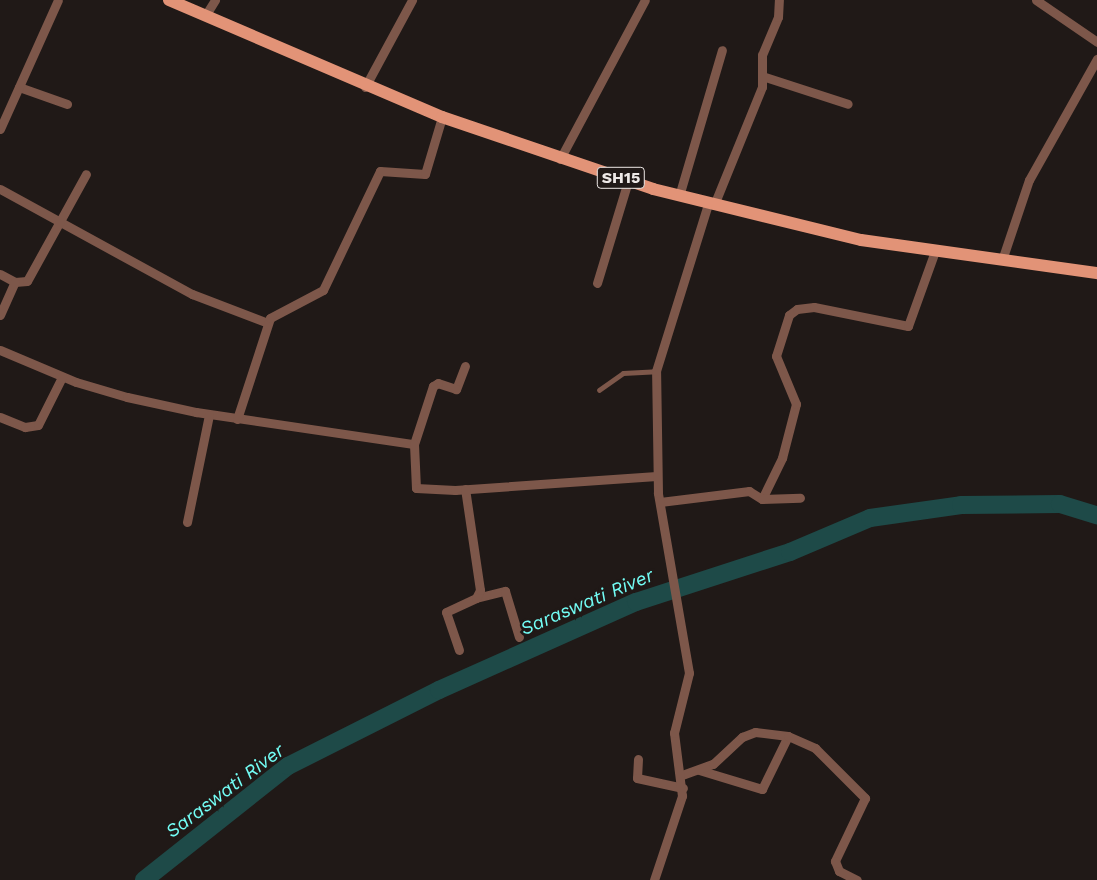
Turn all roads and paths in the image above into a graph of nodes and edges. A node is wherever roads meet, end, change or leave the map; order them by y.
1 (58, 0) edge
2 (170, 0) edge
3 (215, 0) edge
4 (412, 0) edge
5 (645, 0) edge
6 (778, 0) edge
7 (1036, 0) edge
8 (205, 16) junction
9 (1097, 42) edge
10 (722, 50) dead end
11 (1097, 59) edge
12 (762, 76) junction
13 (19, 87) junction
14 (365, 87) junction
15 (67, 104) dead end
16 (848, 104) dead end
17 (442, 117) junction
18 (0, 129) edge
19 (560, 159) junction
20 (86, 174) dead end
21 (628, 181) junction
22 (0, 189) edge
23 (679, 196) junction
24 (711, 204) junction
25 (62, 224) junction
26 (935, 251) junction
27 (1002, 260) junction
28 (1097, 273) edge
29 (0, 274) edge
30 (15, 282) junction
31 (597, 283) dead end
32 (0, 315) edge
33 (268, 323) junction
34 (0, 350) edge
35 (465, 366) dead end
36 (656, 372) junction
37 (62, 377) junction
38 (599, 390) dead end
39 (209, 414) junction
40 (0, 417) edge
41 (237, 419) junction
42 (414, 444) junction
43 (657, 476) junction
44 (465, 489) junction
45 (800, 498) dead end
46 (762, 499) junction
47 (660, 502) junction
48 (187, 522) dead end
49 (476, 598) junction
50 (519, 637) dead end
51 (459, 650) dead end
52 (788, 736) junction
53 (638, 759) dead end
54 (699, 770) junction
55 (682, 775) junction
56 (683, 788) junction
57 (654, 880) edge
58 (857, 880) edge

1 - 13 street
2 - 8 main road, SH15
3 - 8 street
4 - 14 street
5 - 19 street
6 - 12 street
7 - 9 street
8 - 14 main road, SH15
10 - 23 street
11 - 27 street
12 - 16 street
12 - 24 street
13 - 15 street
13 - 18 street
14 - 17 main road, SH15
17 - 19 main road, SH15
17 - 33 street
19 - 21 main road, SH15
20 - 25 street
21 - 23 main road, SH15
21 - 31 street
22 - 25 street
23 - 24 main road, SH15
24 - 26 main road, SH15
24 - 36 street
25 - 30 street
25 - 33 street
26 - 27 main road, SH15
26 - 46 street
27 - 28 main road, SH15
29 - 30 street
30 - 32 street
33 - 41 street
34 - 37 street
35 - 42 street
36 - 38 lane
36 - 43 street
37 - 39 street
37 - 40 street
39 - 41 street
39 - 48 street
41 - 42 street
42 - 44 street
43 - 44 street
43 - 47 street
44 - 49 street
45 - 46 street
46 - 47 street
47 - 55 street
49 - 50 street
49 - 51 street
52 - 54 street
52 - 54 street
52 - 58 street
53 - 56 street
54 - 55 street
55 - 56 street
56 - 57 street

